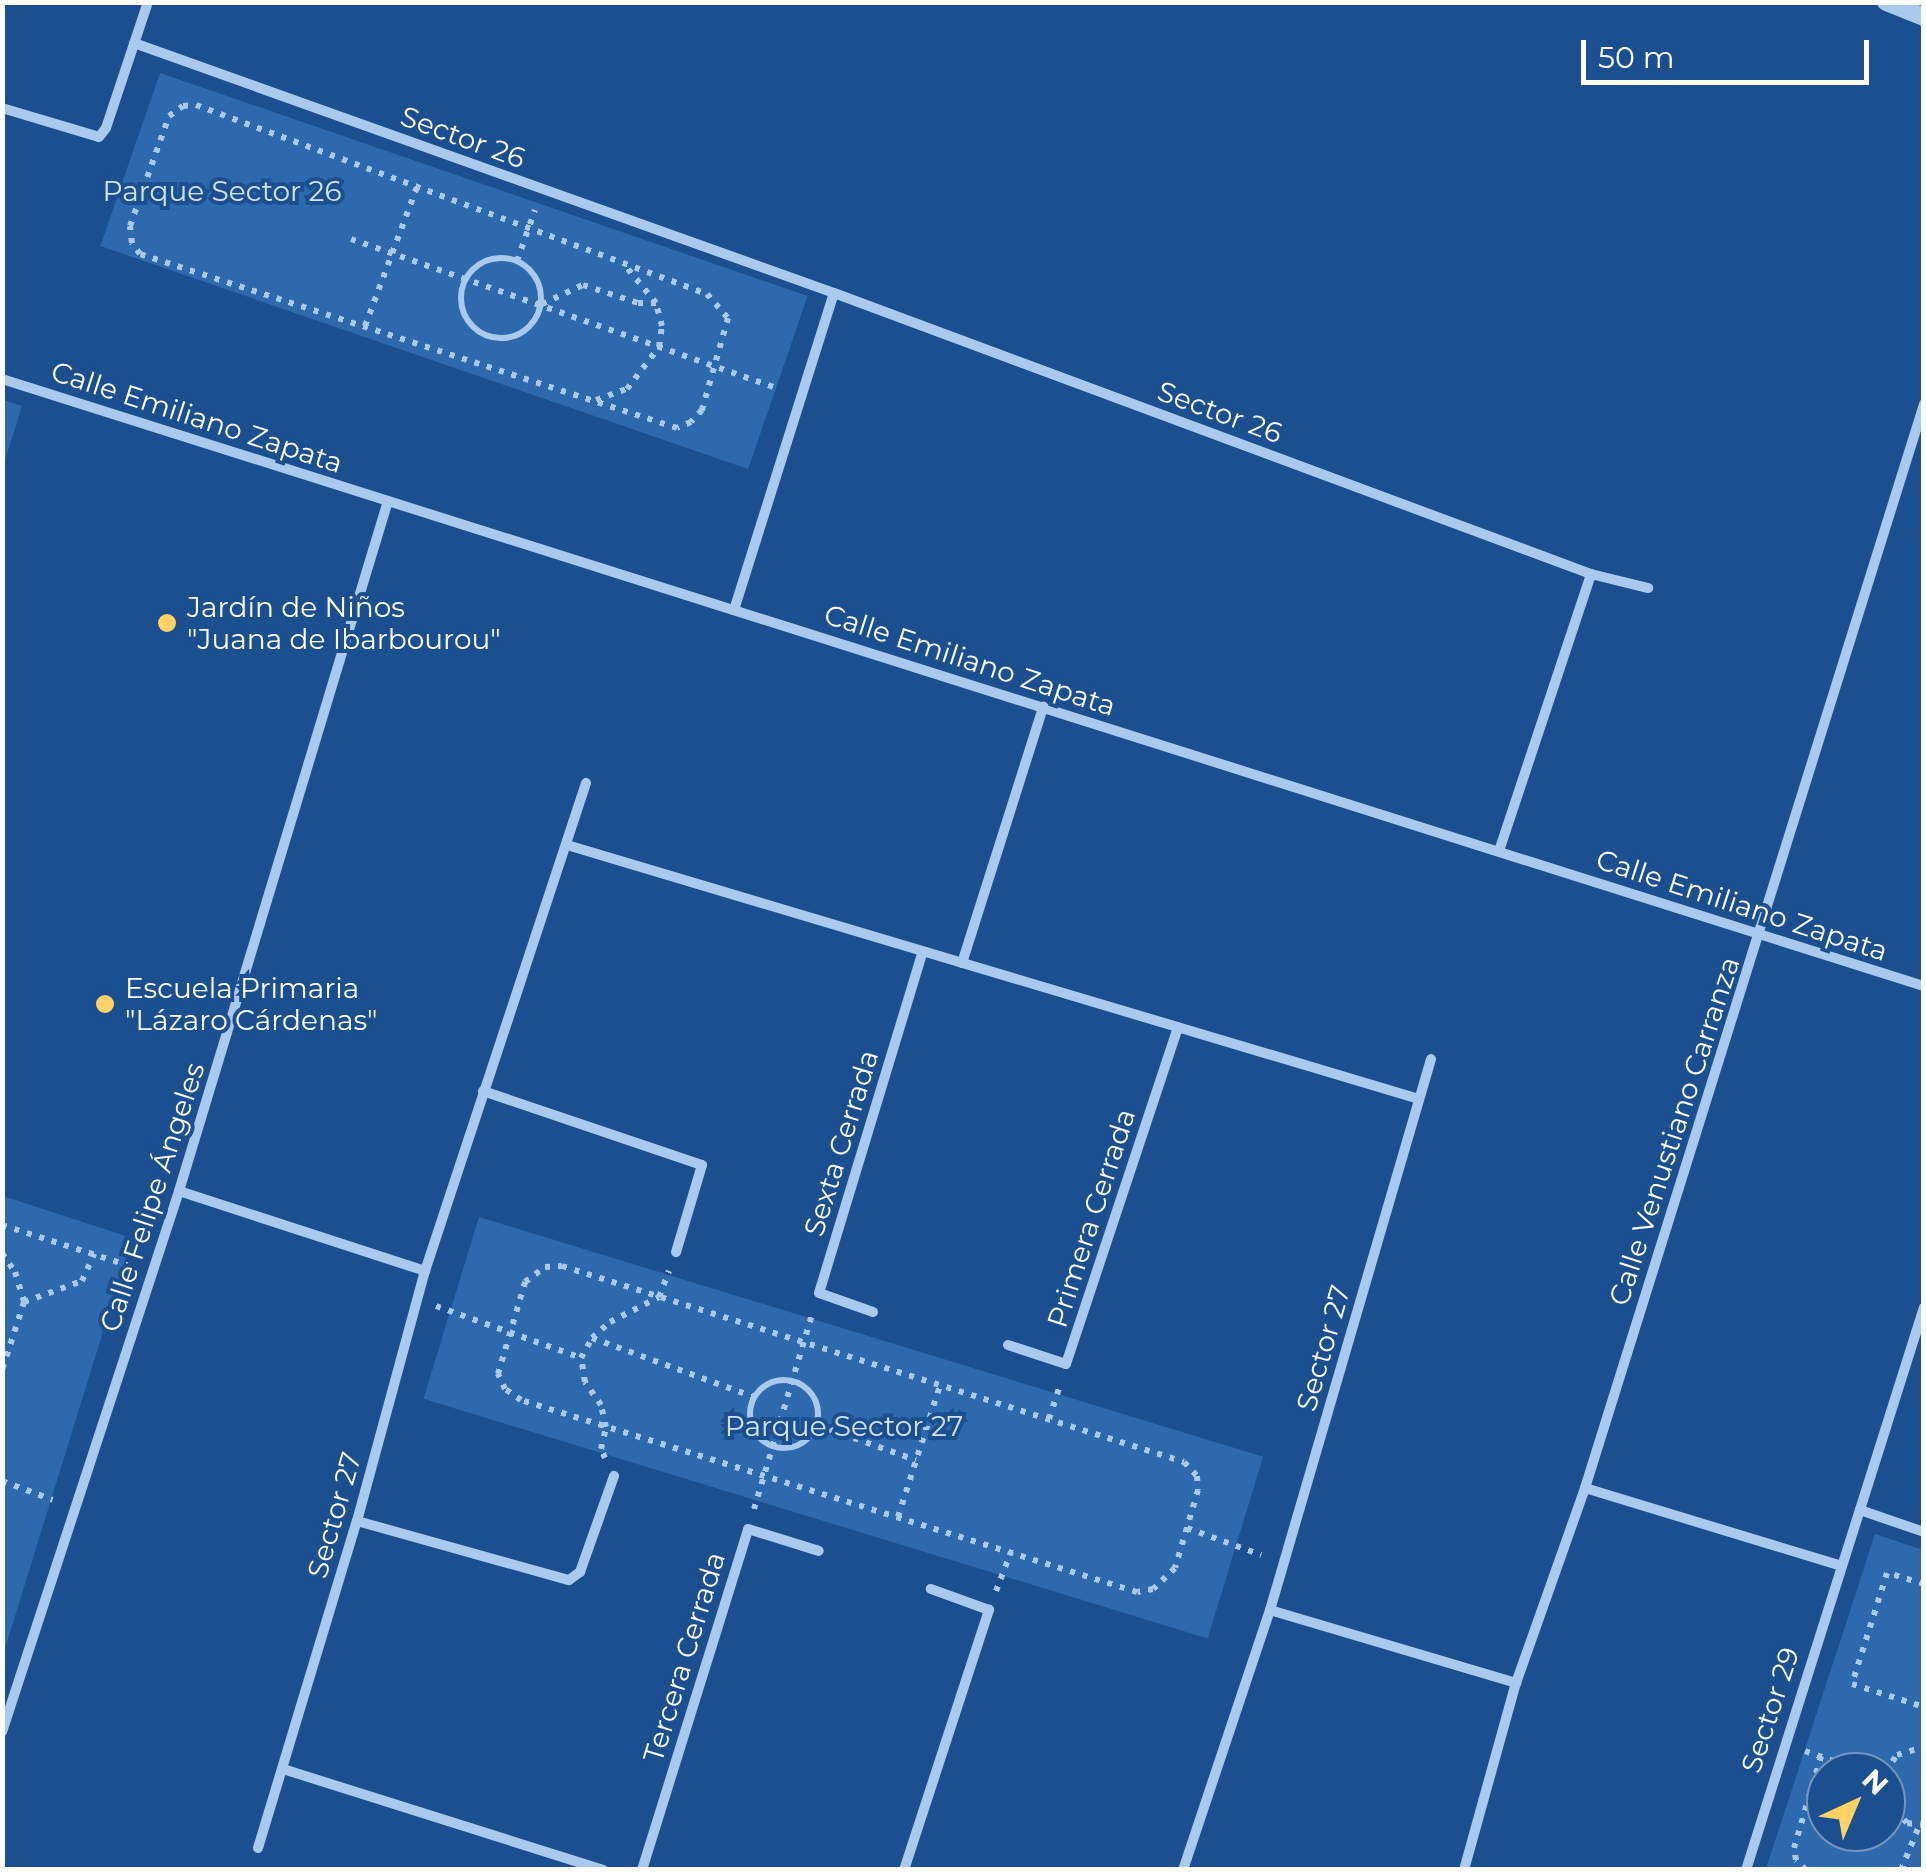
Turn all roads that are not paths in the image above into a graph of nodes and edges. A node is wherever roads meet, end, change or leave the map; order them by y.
1 (148, 2) edge
2 (1886, 2) edge
3 (1924, 18) edge
4 (134, 43) junction
5 (2, 108) edge
6 (834, 293) junction
7 (2, 379) edge
8 (1924, 404) edge
9 (1918, 448) edge
10 (388, 501) junction
11 (1591, 574) junction
12 (1648, 588) dead end
13 (734, 610) junction
14 (1043, 707) junction
15 (586, 784) dead end
16 (568, 845) junction
17 (1499, 851) junction
18 (1760, 934) junction
19 (923, 951) junction
20 (962, 962) junction
21 (1924, 986) edge
22 (1178, 1028) junction
23 (1431, 1059) dead end
24 (483, 1091) junction
25 (1419, 1100) junction
26 (179, 1191) junction
27 (676, 1252) road end
28 (425, 1272) junction
29 (1924, 1307) edge
30 (873, 1312) dead end
31 (1008, 1344) dead end
32 (614, 1476) road end
33 (1585, 1488) junction
34 (1860, 1510) junction
35 (357, 1521) junction
36 (1924, 1532) edge
37 (819, 1551) dead end
38 (1841, 1566) junction
39 (931, 1589) dead end
40 (1270, 1610) junction
41 (1516, 1683) junction
42 (2, 1732) edge
43 (283, 1769) junction
44 (258, 1848) dead end
45 (603, 1870) edge
46 (642, 1870) edge
47 (904, 1870) edge
48 (1182, 1870) edge
49 (1464, 1870) edge
50 (1746, 1870) edge

1 - 4 street
2 - 3 street
4 - 5 street
4 - 6 street, Sector 26
6 - 11 street, Sector 26
6 - 13 street
7 - 10 street, Calle Emiliano Zapata
8 - 9 street, Calle Venustiano Carranza
9 - 18 street, Calle Venustiano Carranza
10 - 13 street, Calle Emiliano Zapata
10 - 26 street, Calle Felipe Ángeles
11 - 12 street, Sector 26
11 - 17 street
13 - 14 street, Calle Emiliano Zapata
14 - 17 street, Calle Emiliano Zapata
14 - 20 street
15 - 16 street, Sector 27
16 - 19 street
16 - 24 street, Sector 27
17 - 18 street, Calle Emiliano Zapata
18 - 21 street, Calle Emiliano Zapata
18 - 33 street, Calle Venustiano Carranza
19 - 20 street
19 - 30 street, Sexta Cerrada
20 - 22 street
22 - 25 street
22 - 31 street, Primera Cerrada
23 - 25 street, Sector 27
24 - 27 street
24 - 28 street, Sector 27
25 - 40 street, Sector 27
26 - 28 street
26 - 42 street, Calle Felipe Ángeles
28 - 35 street, Sector 27
29 - 34 street, Sector 29
32 - 35 street
33 - 38 street
33 - 41 street, Calle Venustiano Carranza
34 - 36 street
34 - 38 street, Sector 29
35 - 43 street, Sector 27
37 - 46 street, Tercera Cerrada
38 - 50 street, Sector 29
39 - 47 street
40 - 41 street
40 - 48 street, Sector 27
41 - 49 street, Calle Venustiano Carranza
43 - 44 street, Sector 27
43 - 45 street

